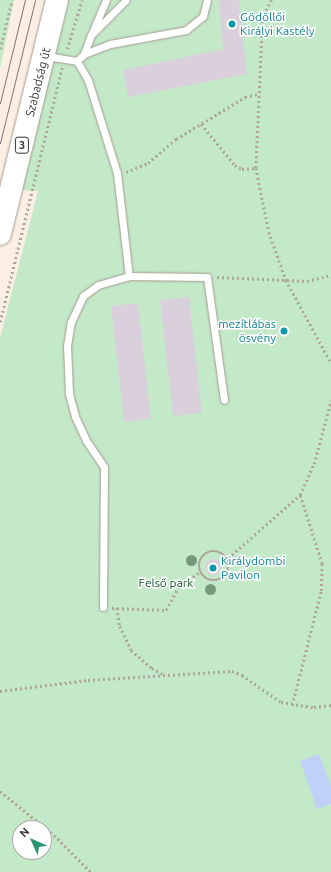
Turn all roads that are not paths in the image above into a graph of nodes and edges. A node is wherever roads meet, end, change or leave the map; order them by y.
1 (57, 0) edge
2 (106, 0) edge
3 (126, 0) edge
4 (207, 0) edge
5 (91, 35) junction
6 (84, 54) junction
7 (54, 58) junction
8 (76, 62) junction
9 (0, 234) edge
10 (129, 276) junction
11 (224, 400) dead end
12 (103, 607) road end

1 - 7 main road, Szabadság út / 3
2 - 5 lane
3 - 5 lane
4 - 6 lane
5 - 6 lane
6 - 8 lane
7 - 8 lane
7 - 9 main road, Szabadság út / 3
8 - 10 lane
10 - 11 lane
10 - 12 lane

